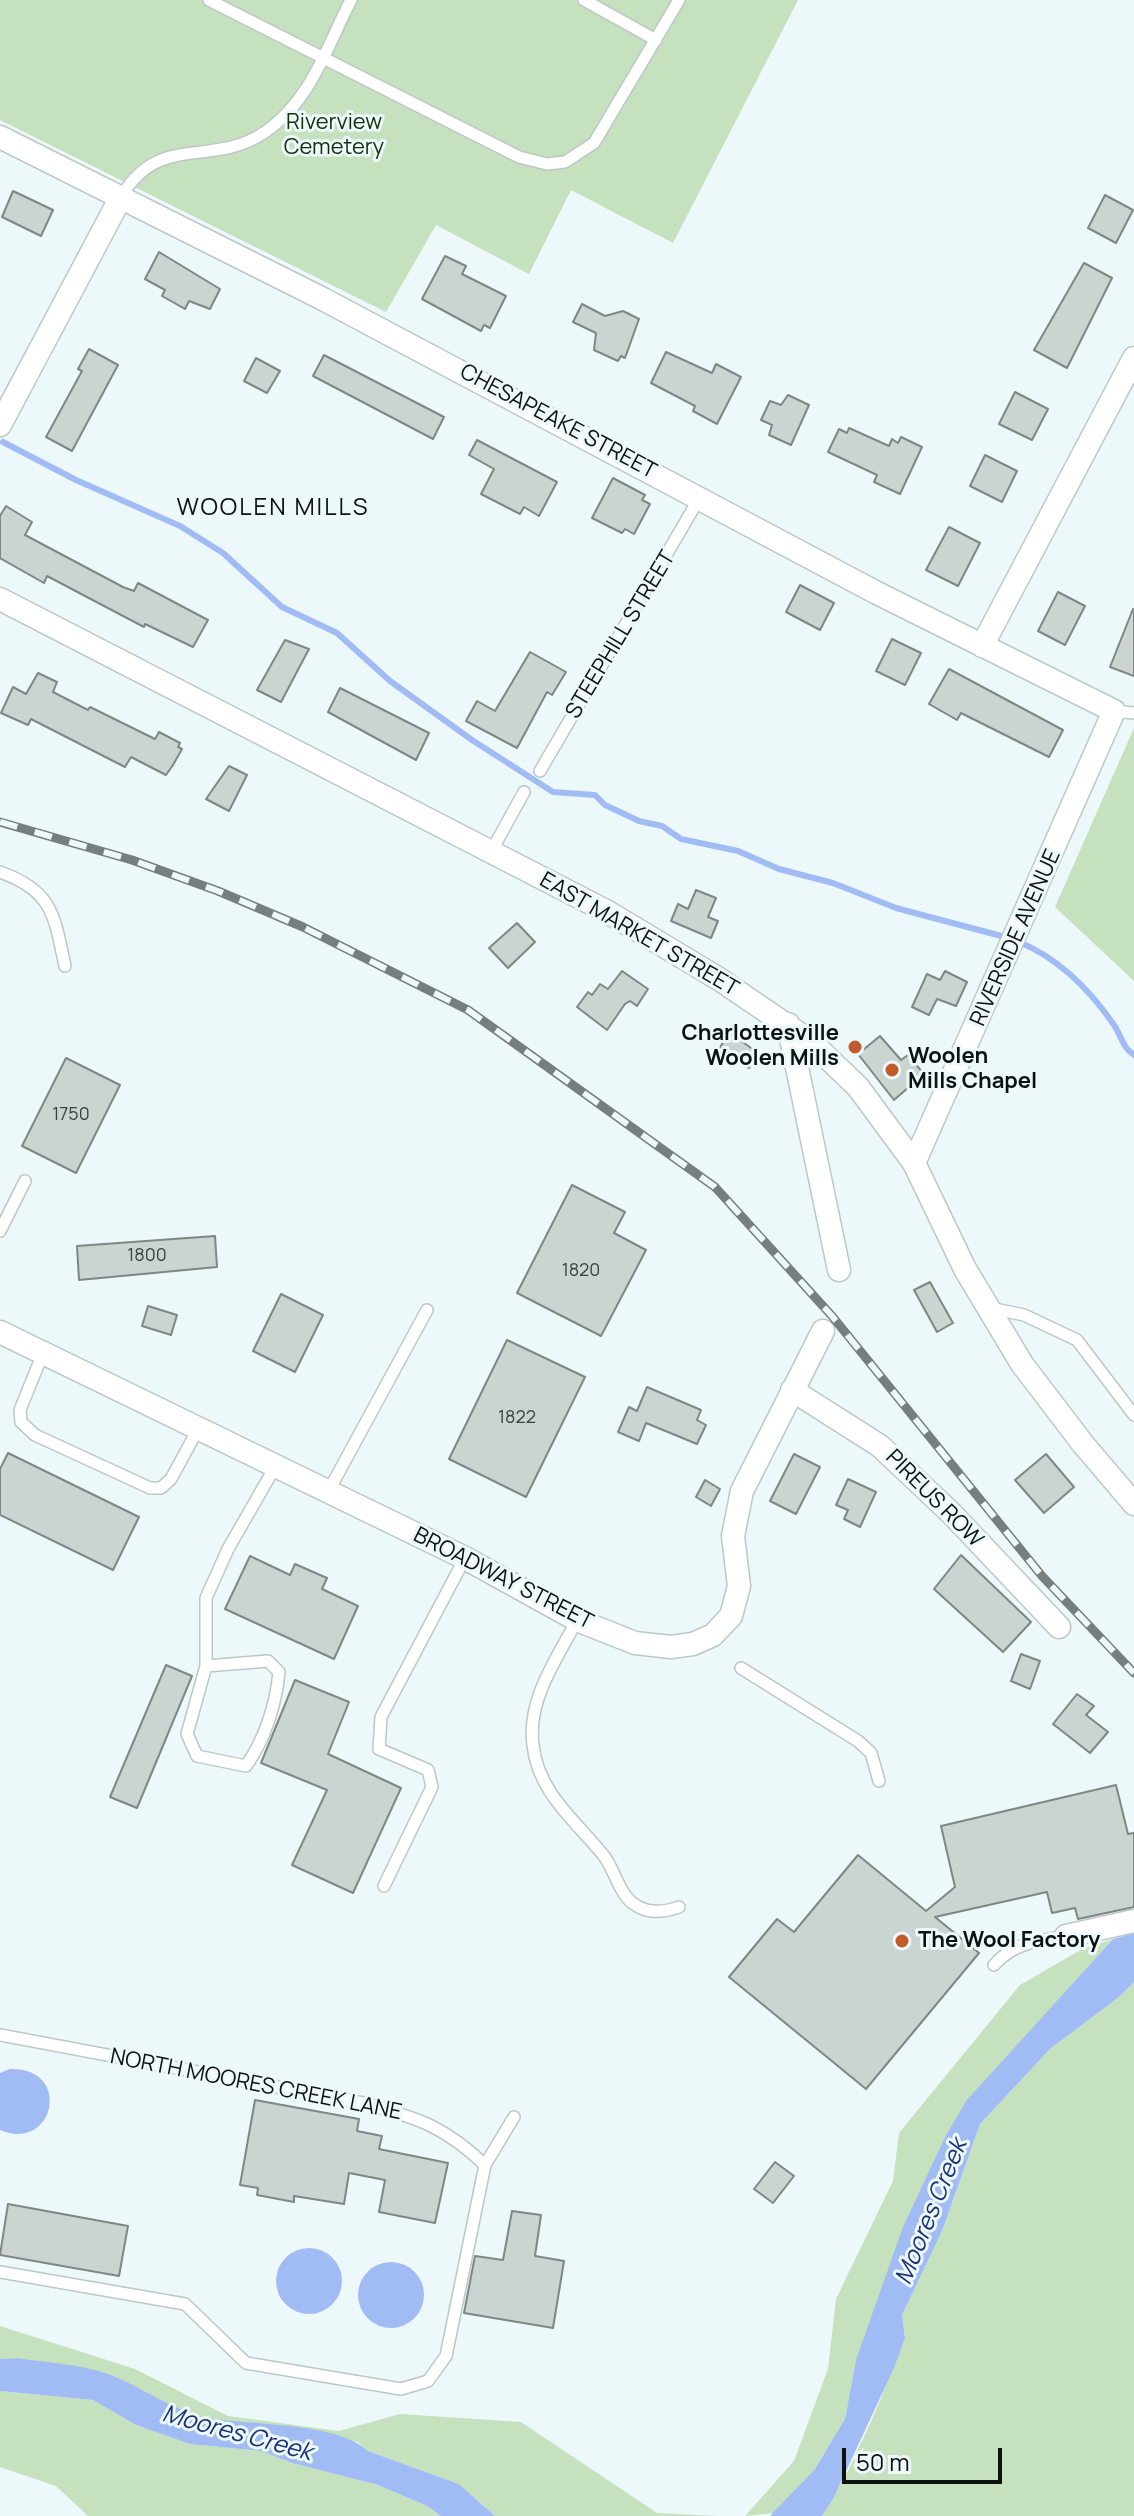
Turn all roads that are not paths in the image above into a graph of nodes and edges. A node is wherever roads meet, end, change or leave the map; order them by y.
1 (209, 0) edge
2 (351, 0) edge
3 (584, 0) edge
4 (679, 0) edge
5 (656, 40) junction
6 (323, 57) junction
7 (0, 137) edge
8 (121, 197) junction
9 (1134, 358) edge
10 (0, 425) edge
11 (700, 497) junction
12 (0, 599) edge
13 (982, 646) junction
14 (1124, 712) edge
15 (540, 771) dead end
16 (524, 792) dead end
17 (491, 852) junction
18 (0, 872) edge
19 (65, 966) dead end
20 (788, 1024) junction
21 (914, 1163) junction
22 (25, 1181) dead end
23 (0, 1231) edge
24 (839, 1270) dead end
25 (988, 1308) junction
26 (427, 1310) dead end
27 (823, 1331) dead end
28 (0, 1332) edge
29 (43, 1353) junction
30 (792, 1390) junction
31 (1134, 1415) edge
32 (197, 1431) junction
33 (275, 1467) junction
34 (328, 1492) junction
35 (1134, 1504) edge
36 (465, 1558) junction
37 (577, 1620) junction
38 (1059, 1627) dead end
39 (206, 1666) junction
40 (741, 1668) dead end
41 (879, 1781) dead end
42 (384, 1886) dead end
43 (679, 1907) dead end
44 (1134, 1921) edge
45 (1066, 1936) joint
46 (994, 1965) dead end
47 (0, 2035) edge
48 (514, 2117) dead end
49 (485, 2165) junction
50 (0, 2272) edge

1 - 6 lane
2 - 6 lane
3 - 5 lane
4 - 5 lane
5 - 6 lane
6 - 8 lane
7 - 8 street, CHESAPEAKE STREET
8 - 10 street
8 - 11 street, CHESAPEAKE STREET
9 - 13 street
11 - 13 street, CHESAPEAKE STREET
11 - 15 lane, STEEPHILL STREET
12 - 17 street, EAST MARKET STREET
13 - 14 street, CHESAPEAKE STREET
14 - 21 street, RIVERSIDE AVENUE
16 - 17 lane
17 - 20 street, EAST MARKET STREET
18 - 19 lane
20 - 21 street, EAST MARKET STREET
20 - 24 street
21 - 25 street, EAST MARKET STREET
22 - 23 lane
25 - 31 lane
25 - 35 street, EAST MARKET STREET
26 - 34 lane
27 - 30 street, BROADWAY STREET
28 - 29 street, BROADWAY STREET
29 - 32 street, BROADWAY STREET
29 - 32 lane
30 - 37 street, BROADWAY STREET
30 - 38 street, PIREUS ROW
32 - 33 street, BROADWAY STREET
33 - 34 street, BROADWAY STREET
33 - 39 lane
34 - 36 street, BROADWAY STREET
36 - 37 street, BROADWAY STREET
36 - 42 lane
37 - 43 lane
39 - 39 lane
40 - 41 lane
44 - 45 street
45 - 46 lane
47 - 49 lane, NORTH MOORES CREEK LANE
48 - 49 lane
49 - 50 lane

